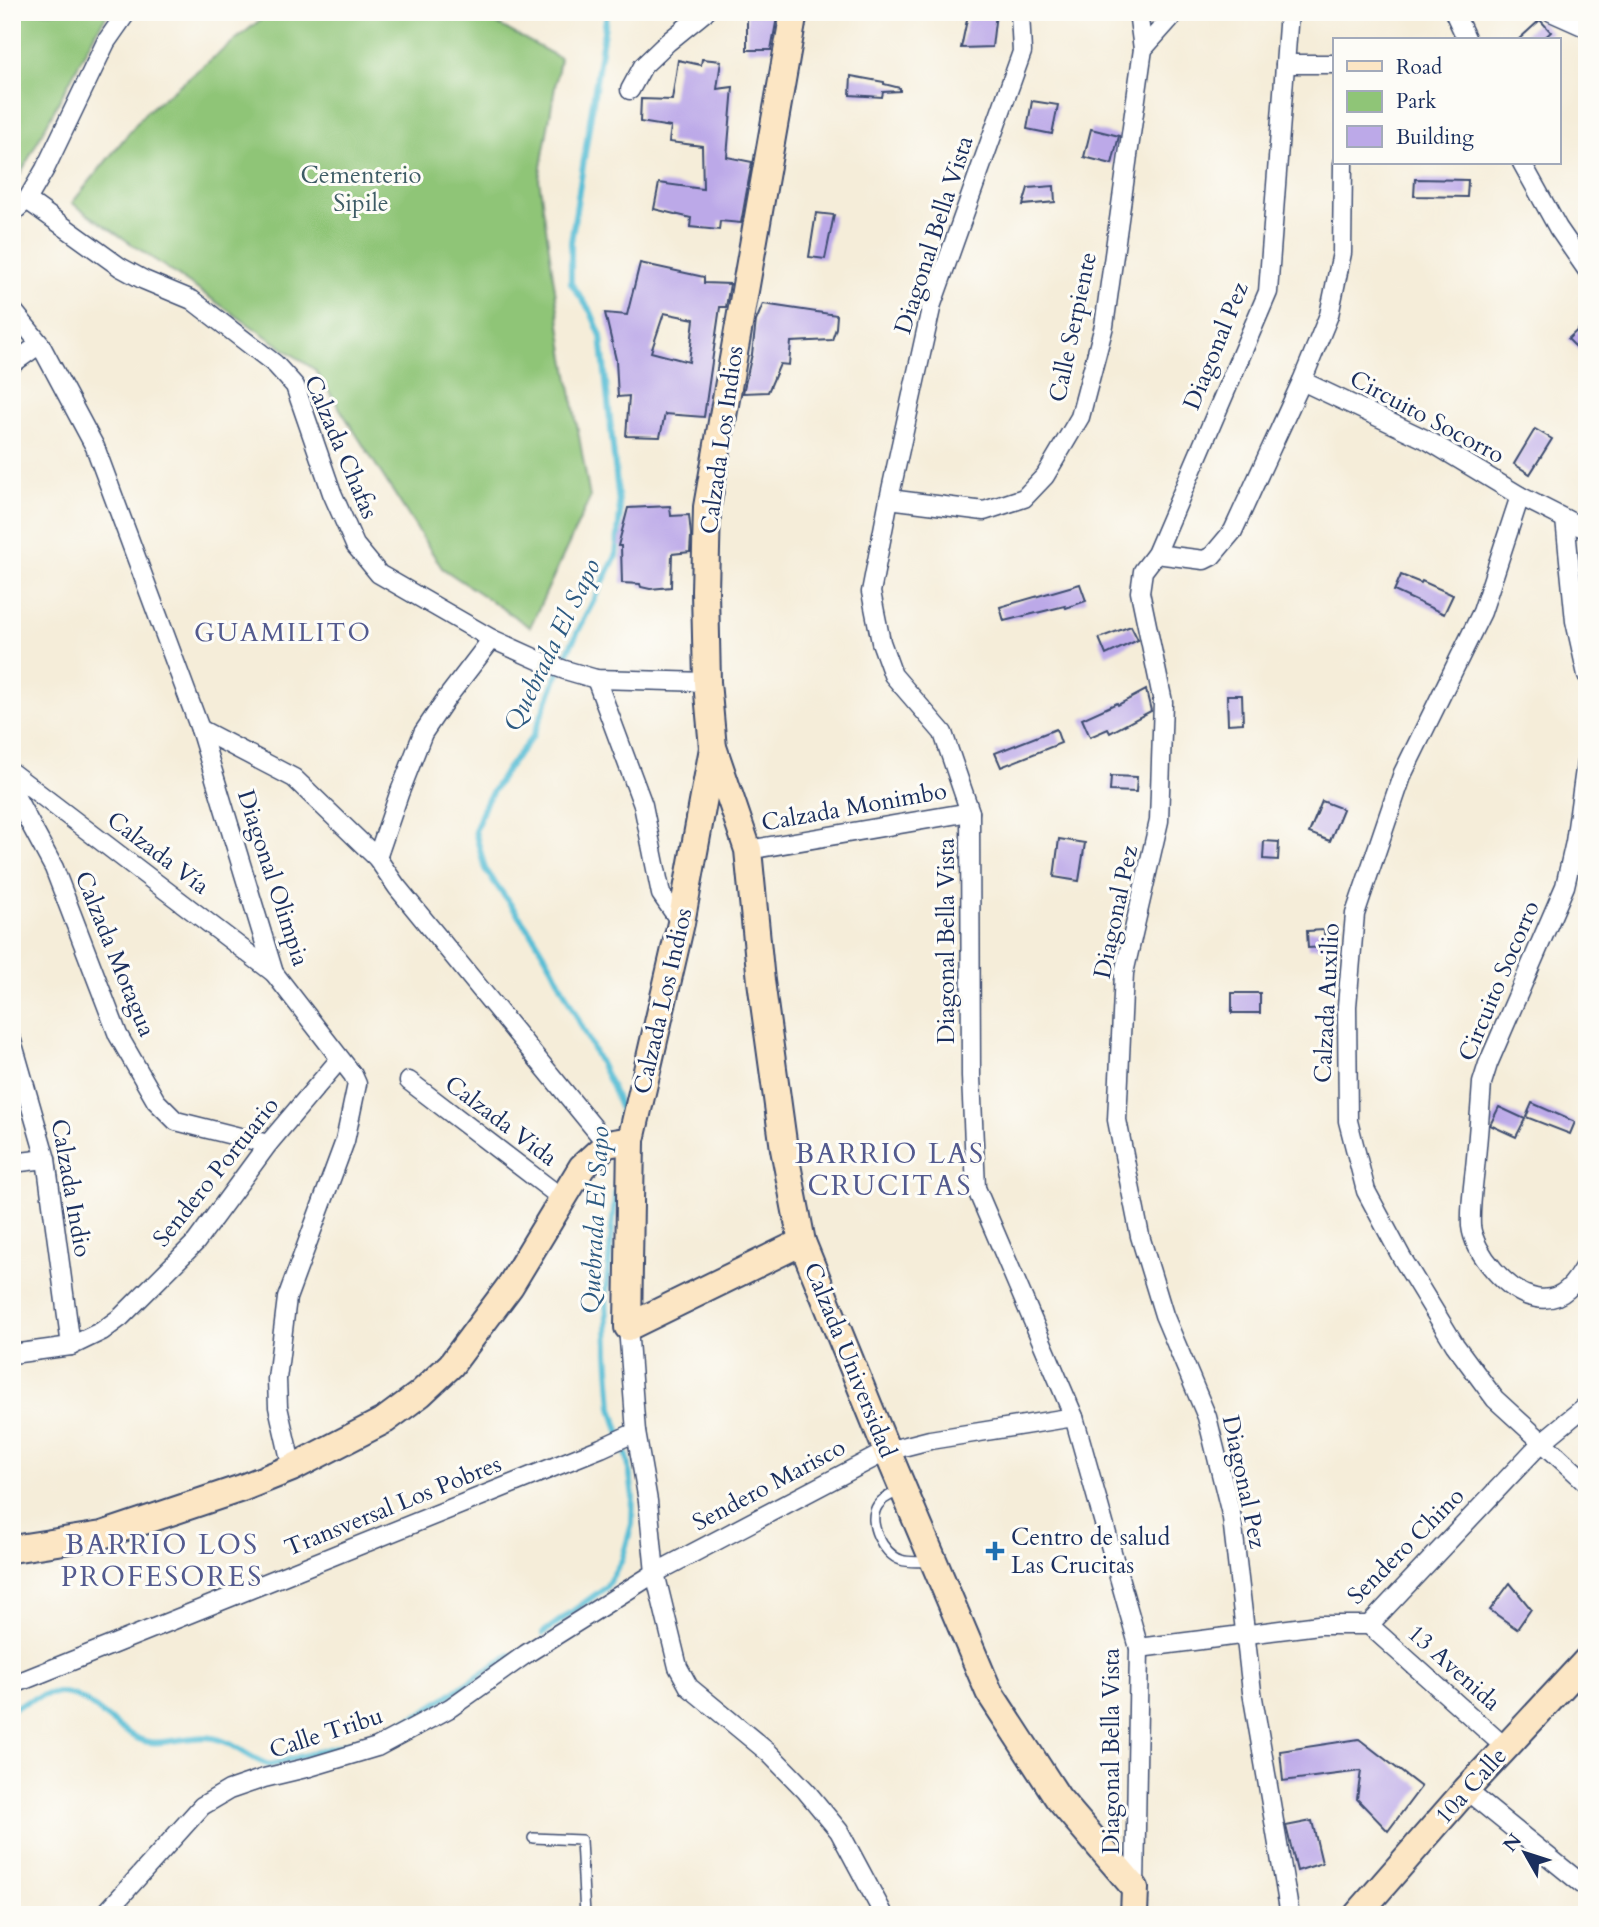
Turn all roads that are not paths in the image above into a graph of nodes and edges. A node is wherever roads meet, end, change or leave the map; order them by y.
1 (127, 12) edge
2 (705, 12) edge
3 (794, 12) edge
4 (1020, 12) edge
5 (1138, 12) edge
6 (1176, 12) edge
7 (1289, 12) edge
8 (1454, 12) edge
9 (1550, 12) edge
10 (1587, 28) edge
11 (1466, 38) edge
12 (1143, 49) junction
13 (1284, 64) junction
14 (1333, 64) edge
15 (630, 90) dead end
16 (1343, 164) edge
17 (1523, 164) edge
18 (27, 200) junction
19 (12, 212) edge
20 (1587, 270) edge
21 (12, 309) edge
22 (40, 344) junction
23 (12, 364) edge
24 (1302, 381) junction
25 (1520, 496) junction
26 (889, 499) junction
27 (1565, 519) junction
28 (1587, 530) edge
29 (1156, 554) junction
30 (492, 639) junction
31 (1587, 675) edge
32 (596, 679) junction
33 (707, 682) junction
34 (200, 729) junction
35 (713, 748) junction
36 (1587, 755) edge
37 (12, 773) edge
38 (12, 790) edge
39 (970, 812) junction
40 (747, 850) junction
41 (377, 858) junction
42 (681, 923) junction
43 (274, 973) junction
44 (12, 1041) edge
45 (340, 1060) junction
46 (409, 1081) dead end
47 (619, 1142) junction
48 (268, 1144) junction
49 (46, 1159) junction
50 (12, 1163) edge
51 (563, 1199) junction
52 (803, 1242) junction
53 (1587, 1261) edge
54 (628, 1327) junction
55 (71, 1346) junction
56 (12, 1354) edge
57 (1587, 1405) edge
58 (1074, 1416) junction
59 (631, 1434) junction
60 (1542, 1442) junction
61 (887, 1451) junction
62 (292, 1468) junction
63 (1587, 1483) edge
64 (903, 1489) junction
65 (12, 1549) edge
66 (934, 1562) junction
67 (655, 1573) junction
68 (1369, 1625) junction
69 (1245, 1633) junction
70 (1139, 1648) junction
71 (1587, 1660) edge
72 (12, 1685) edge
73 (1506, 1748) junction
74 (1466, 1790) junction
75 (533, 1838) dead end
76 (1135, 1888) junction
77 (1587, 1888) edge
78 (104, 1915) edge
79 (586, 1915) edge
80 (884, 1915) edge
81 (1134, 1915) edge
82 (1290, 1915) edge
83 (1357, 1915) edge

1 - 18 street
2 - 15 street
3 - 33 street, Calzada Los Indios
4 - 26 street, Diagonal Bella Vista
5 - 12 street, Calle Serpiente
6 - 12 street
7 - 13 street, Diagonal Pez
8 - 11 street
9 - 10 street
12 - 26 street, Calle Serpiente
13 - 14 street
13 - 29 street, Diagonal Pez
16 - 24 street
17 - 20 street
18 - 19 street
18 - 30 street, Calzada Chafas
21 - 22 street, Diagonal Olimpia
22 - 23 street
22 - 34 street, Diagonal Olimpia
24 - 25 street, Circuito Socorro
24 - 29 street
25 - 27 street, Circuito Socorro
25 - 60 street, Calzada Auxilio
26 - 39 street, Diagonal Bella Vista
27 - 28 street, Circuito Socorro
27 - 31 street
29 - 69 street, Diagonal Pez
30 - 32 street, Calzada Chafas
30 - 41 street
32 - 33 street, Calzada Chafas
32 - 42 street
33 - 35 street, Calzada Los Indios
34 - 41 street
34 - 43 street, Diagonal Olimpia
35 - 40 street, Calzada Universidad
35 - 42 street, Calzada Los Indios
36 - 53 street, Circuito Socorro
37 - 43 street, Calzada Vía
38 - 48 street, Calzada Motagua
39 - 40 street, Calzada Monimbo
39 - 58 street, Diagonal Bella Vista
40 - 52 street, Calzada Universidad
41 - 47 street
42 - 47 street, Calzada Los Indios
43 - 45 street, Diagonal Olimpia
44 - 49 street, Calzada Indio
45 - 48 street, Sendero Portuario
45 - 62 street, Diagonal Olimpia
46 - 51 street, Calzada Vida
47 - 51 street
47 - 54 street, Calzada Los Indios
48 - 55 street, Sendero Portuario
49 - 50 street
49 - 55 street, Calzada Indio
51 - 62 street
52 - 54 street
52 - 61 street, Calzada Universidad
54 - 59 street, Calzada Los Indios
55 - 56 street, Sendero Portuario
57 - 60 street, Sendero Chino
58 - 61 street, Sendero Marisco
58 - 70 street, Diagonal Bella Vista
59 - 67 street, Calzada Los Indios
59 - 72 street, Transversal Los Pobres
60 - 63 street, Calzada Auxilio
60 - 68 street, Sendero Chino
61 - 64 street, Calzada Universidad
61 - 67 street, Sendero Marisco
62 - 65 street
64 - 66 street, Calzada Universidad
64 - 66 lane
66 - 76 street, Calzada Universidad
67 - 78 street, Calle Tribu
67 - 80 street, Calzada Los Indios
68 - 69 street, Sendero Chino
68 - 73 street, 13 Avenida
69 - 70 street, Sendero Chino
69 - 82 street, Diagonal Pez
70 - 76 street, Diagonal Bella Vista
71 - 73 street, 10a Calle
73 - 74 street, 10a Calle
74 - 77 street
74 - 83 street, 10a Calle
75 - 79 lane
76 - 81 street

